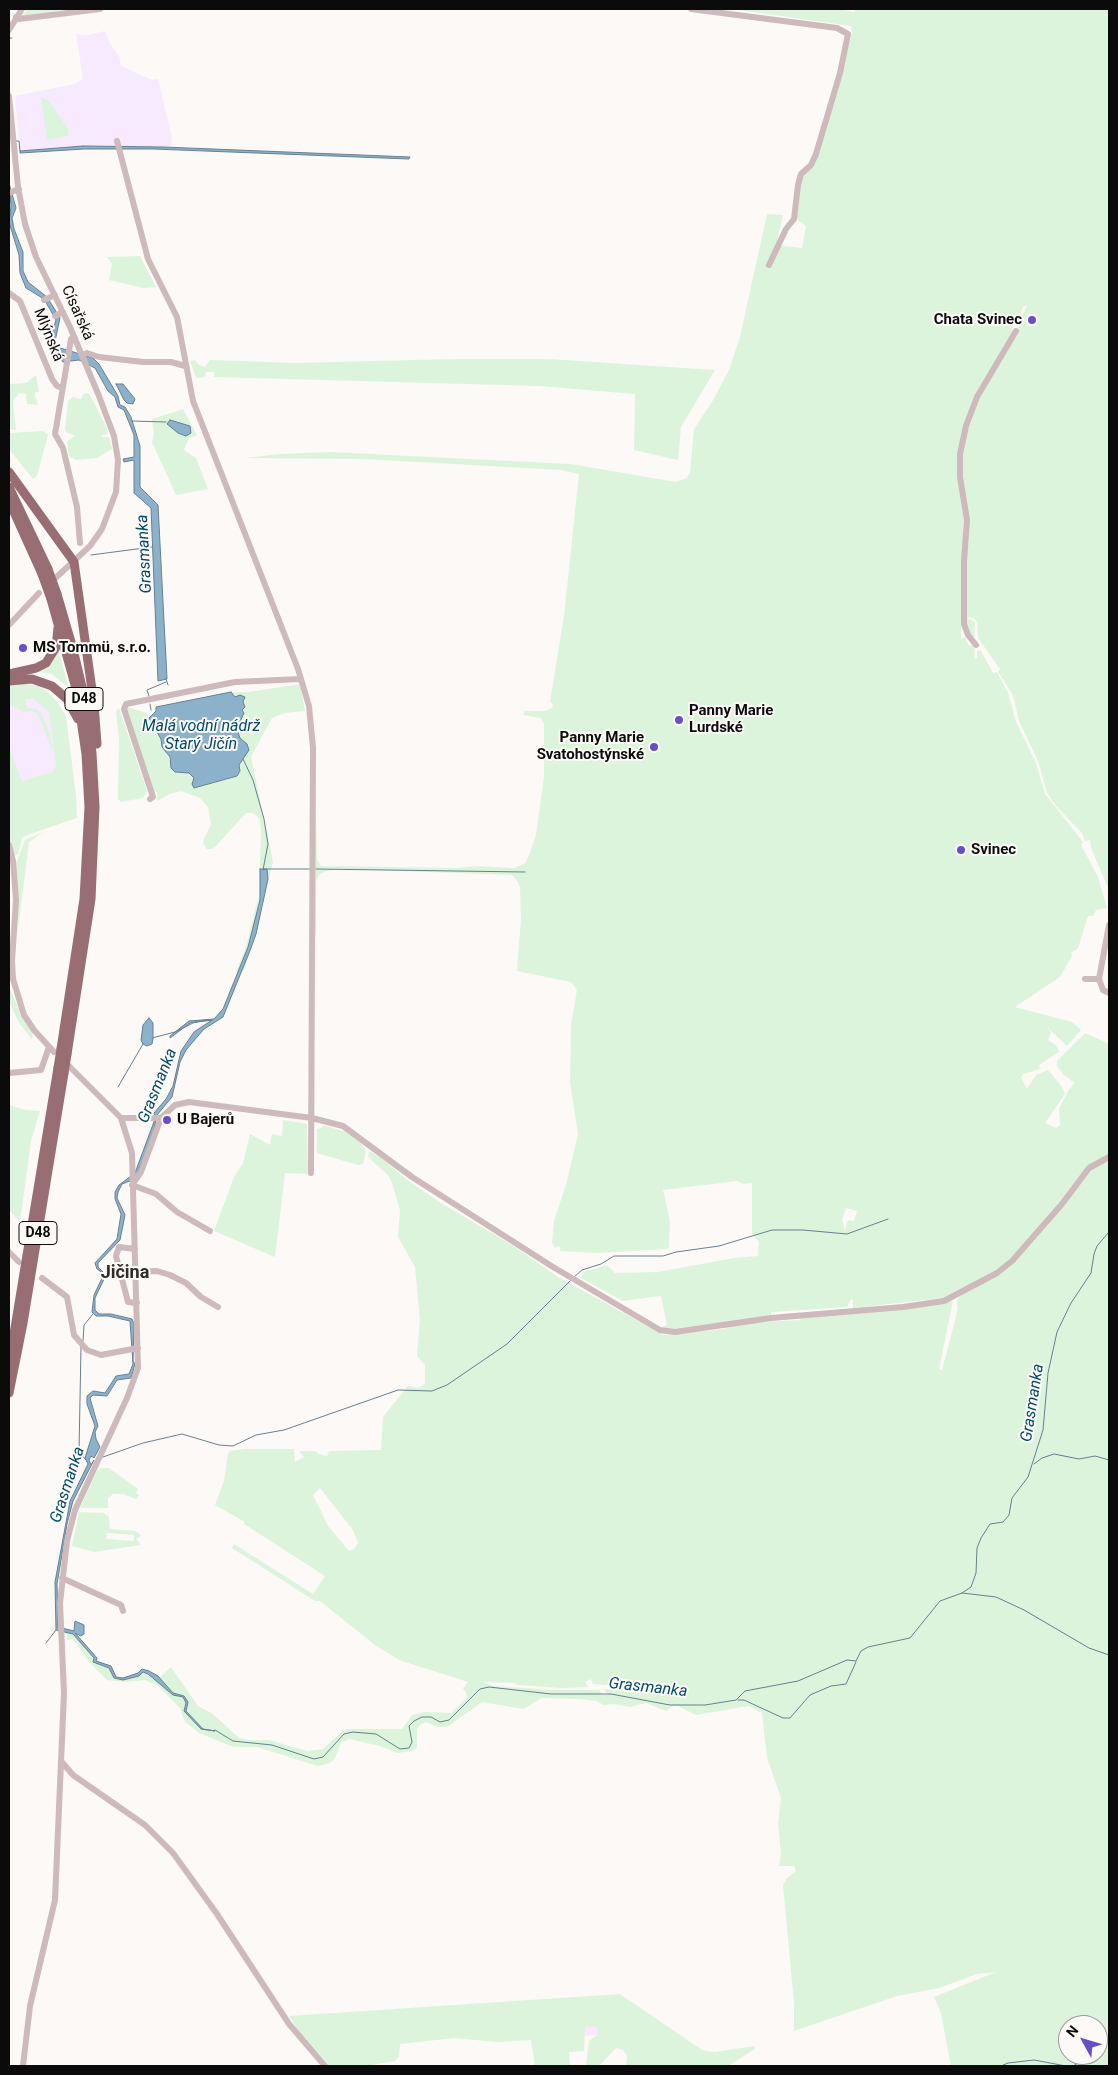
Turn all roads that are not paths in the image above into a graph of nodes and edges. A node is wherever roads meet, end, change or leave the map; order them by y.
1 (22, 9) edge
2 (100, 9) edge
3 (692, 9) edge
4 (62, 10) edge
5 (16, 17) junction
6 (9, 28) edge
7 (9, 96) edge
8 (10, 116) edge
9 (118, 141) dead end
10 (12, 192) edge
11 (769, 266) dead end
12 (9, 293) edge
13 (55, 295) junction
14 (46, 299) dead end
15 (1016, 331) dead end
16 (75, 338) junction
17 (82, 355) junction
18 (185, 366) junction
19 (62, 388) junction
20 (9, 472) edge
21 (9, 488) edge
22 (9, 501) edge
23 (80, 543) dead end
24 (74, 562) junction
25 (45, 572) junction
26 (48, 585) dead end
27 (39, 593) dead end
28 (54, 600) junction
29 (9, 626) edge
30 (976, 645) dead end
31 (9, 677) edge
32 (300, 679) junction
33 (83, 734) junction
34 (150, 799) dead end
35 (95, 807) junction
36 (9, 846) edge
37 (1109, 926) edge
38 (1085, 979) dead end
39 (1099, 979) junction
40 (1109, 993) edge
41 (59, 1058) junction
42 (9, 1073) edge
43 (121, 1118) junction
44 (158, 1118) junction
45 (312, 1118) junction
46 (1109, 1157) edge
47 (311, 1173) dead end
48 (132, 1181) junction
49 (210, 1231) dead end
50 (135, 1250) junction
51 (9, 1252) edge
52 (19, 1262) dead end
53 (136, 1272) junction
54 (42, 1278) dead end
55 (136, 1303) junction
56 (218, 1307) dead end
57 (134, 1349) junction
58 (9, 1364) edge
59 (9, 1393) edge
60 (62, 1578) junction
61 (124, 1611) dead end
62 (60, 1760) junction
63 (23, 2066) edge
64 (325, 2066) edge

1 - 5 street
2 - 4 street
3 - 11 street
4 - 5 street
5 - 6 street
7 - 8 street, Císařská
8 - 10 street, Císařská
9 - 18 street
10 - 13 street, Císařská
12 - 19 street, Mlýnská
13 - 14 street
13 - 16 street, Císařská
15 - 30 street
16 - 17 street, Císařská
16 - 19 street
17 - 18 street
17 - 24 street, Císařská
18 - 32 street
19 - 23 street
20 - 24 highway
21 - 25 highway, D48
22 - 25 highway, D48
24 - 26 street, Císařská
24 - 35 highway
25 - 28 highway, D48, bridge
27 - 29 street
28 - 31 highway
28 - 33 highway, D48
28 - 35 highway, D48
31 - 33 highway
32 - 34 street
32 - 45 street
33 - 41 highway, D48
35 - 41 highway, D48
36 - 41 street
37 - 39 street
38 - 39 street
39 - 40 street
41 - 42 street
41 - 43 street
41 - 58 highway, D48
41 - 59 highway, D48
43 - 44 street
43 - 48 street
44 - 45 street
44 - 48 street
45 - 46 street
45 - 47 street
48 - 49 street
48 - 50 street
50 - 53 street
50 - 55 street
51 - 52 street
53 - 55 street
53 - 56 street
54 - 57 street
55 - 57 street
57 - 60 street
60 - 61 street
60 - 62 street
62 - 63 street
62 - 64 street

